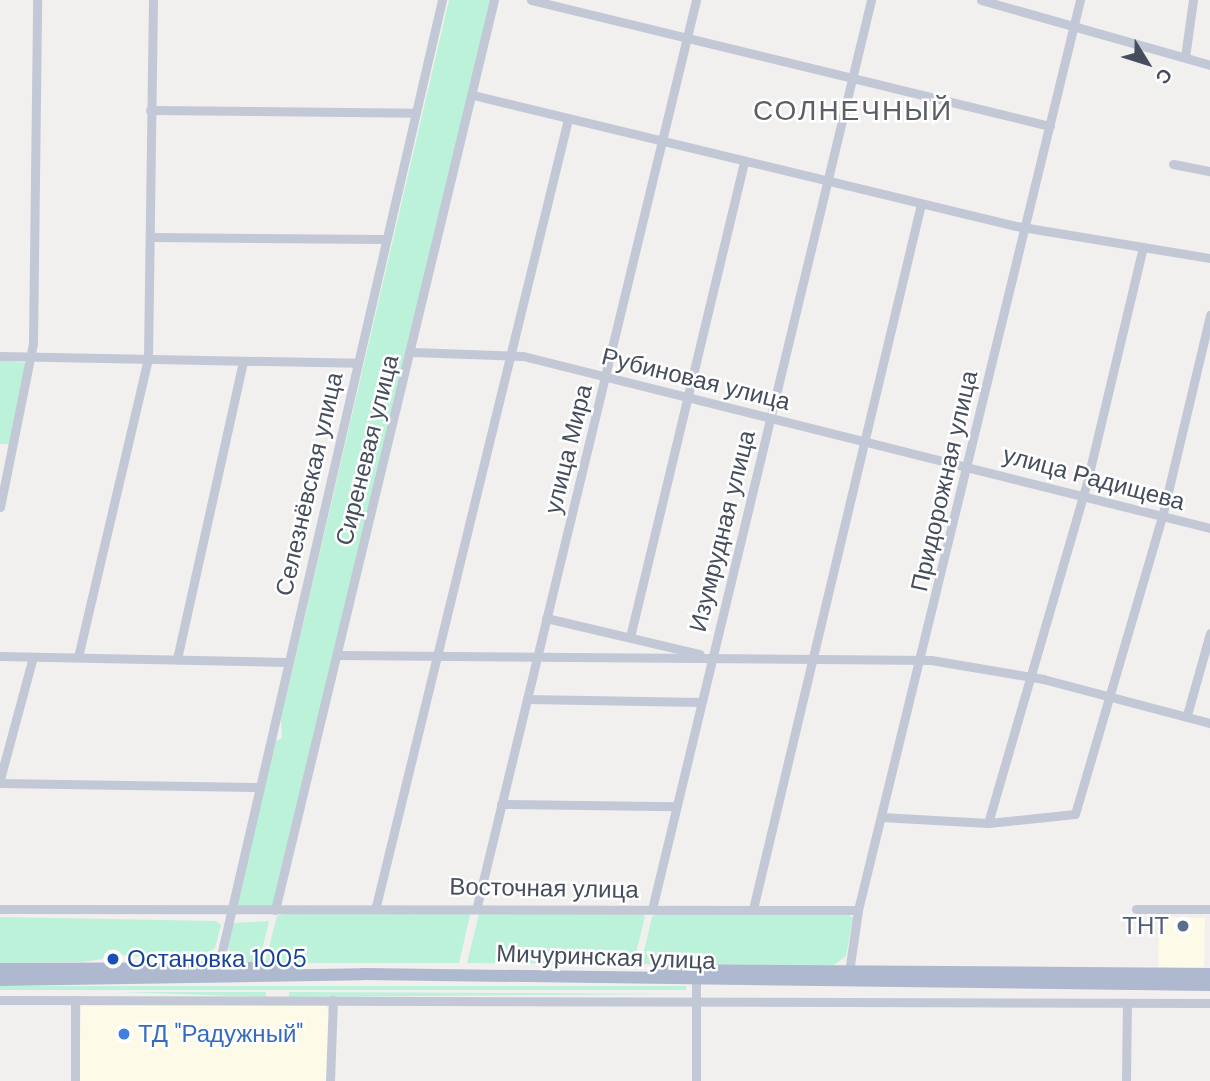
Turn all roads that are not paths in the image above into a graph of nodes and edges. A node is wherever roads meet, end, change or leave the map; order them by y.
1 (37, 0) edge
2 (153, 0) edge
3 (442, 0) edge
4 (494, 0) edge
5 (531, 0) edge
6 (696, 0) edge
7 (871, 0) edge
8 (981, 0) edge
9 (1080, 0) edge
10 (1192, 0) edge
11 (1074, 23) junction
12 (686, 37) junction
13 (1185, 57) junction
14 (1210, 65) edge
15 (852, 79) junction
16 (473, 95) junction
17 (150, 110) junction
18 (416, 113) junction
19 (568, 119) junction
20 (1049, 126) junction
21 (662, 140) junction
22 (744, 161) junction
23 (1173, 164) dead end
24 (1210, 171) edge
25 (827, 181) junction
26 (921, 204) junction
27 (1025, 228) junction
28 (151, 237) junction
29 (386, 239) junction
30 (1143, 247) junction
31 (1210, 258) edge
32 (1210, 315) edge
33 (411, 352) junction
34 (510, 355) junction
35 (0, 356) edge
36 (32, 356) junction
37 (148, 358) junction
38 (243, 360) junction
39 (357, 363) junction
40 (605, 376) junction
41 (686, 396) junction
42 (770, 417) junction
43 (864, 439) junction
44 (968, 465) junction
45 (1083, 498) junction
46 (0, 508) edge
47 (1161, 517) junction
48 (1210, 528) edge
49 (546, 618) junction
50 (1210, 633) edge
51 (630, 637) junction
52 (338, 655) junction
53 (437, 655) junction
54 (0, 656) edge
55 (538, 656) junction
56 (33, 657) junction
57 (78, 657) junction
58 (712, 657) junction
59 (812, 658) junction
60 (177, 659) junction
61 (920, 659) junction
62 (287, 662) junction
63 (1034, 677) junction
64 (1111, 695) junction
65 (527, 699) junction
66 (701, 702) junction
67 (1187, 715) junction
68 (1210, 723) edge
69 (0, 781) edge
70 (259, 787) junction
71 (501, 804) junction
72 (676, 806) junction
73 (881, 817) junction
74 (988, 823) junction
75 (376, 906) junction
76 (477, 906) junction
77 (0, 909) edge
78 (652, 909) junction
79 (752, 909) junction
80 (1136, 909) dead end
81 (1210, 909) edge
82 (275, 910) junction
83 (858, 910) junction
84 (229, 913) junction
85 (0, 969) edge
86 (849, 972) junction
87 (217, 973) junction
88 (1210, 974) edge
89 (0, 980) edge
90 (696, 981) junction
91 (1210, 985) edge
92 (0, 1000) edge
93 (75, 1000) junction
94 (333, 1000) junction
95 (696, 1002) junction
96 (1127, 1003) junction
97 (1210, 1003) edge
98 (75, 1081) edge
99 (331, 1081) edge
100 (696, 1081) edge
101 (1126, 1081) edge

1 - 36 street
2 - 17 street
3 - 18 street, Селезнёвская улица
4 - 16 street, Сиреневая улица
5 - 12 street
6 - 12 street, улица Мира
7 - 15 street, Изумрудная улица
8 - 11 street
9 - 11 street, Придорожная улица
10 - 13 street
11 - 13 street
11 - 20 street, Придорожная улица
12 - 15 street
12 - 21 street, улица Мира
13 - 14 street
15 - 20 street
15 - 25 street, Изумрудная улица
16 - 19 street
16 - 33 street, Сиреневая улица
17 - 18 street
17 - 28 street
18 - 29 street, Селезнёвская улица
19 - 21 street
19 - 34 street
20 - 27 street, Придорожная улица
21 - 22 street
21 - 40 street, улица Мира
22 - 25 street
22 - 41 street
23 - 24 street
25 - 26 street
25 - 42 street, Изумрудная улица
26 - 27 street
26 - 43 street
27 - 30 street
27 - 44 street, Придорожная улица
28 - 29 street
28 - 37 street
29 - 39 street, Селезнёвская улица
30 - 31 street
30 - 45 street
32 - 47 street
33 - 34 street, Рубиновая улица
33 - 52 street, Сиреневая улица
34 - 40 street, Рубиновая улица
34 - 53 street
35 - 36 street
36 - 37 street
36 - 46 street
37 - 38 street
37 - 57 street
38 - 39 street
38 - 60 street
39 - 62 street, Селезнёвская улица
40 - 41 street, Рубиновая улица
40 - 49 street, улица Мира
41 - 42 street, Рубиновая улица
41 - 51 street
42 - 43 street, Рубиновая улица
42 - 58 street, Изумрудная улица
43 - 44 street, Рубиновая улица
43 - 59 street
44 - 45 street, улица Радищева
44 - 61 street, Придорожная улица
45 - 47 street, улица Радищева
45 - 63 street
47 - 48 street, улица Радищева
47 - 64 street
49 - 51 street
49 - 55 street, улица Мира
50 - 67 street
51 - 58 street
52 - 53 street
52 - 82 street, Сиреневая улица
53 - 55 street
53 - 75 street
54 - 56 street
55 - 58 street
55 - 65 street, улица Мира
56 - 57 street
56 - 69 street
57 - 60 street
58 - 59 street
58 - 66 street, Изумрудная улица
59 - 61 street
59 - 79 street
60 - 62 street
61 - 63 street
61 - 73 street, Придорожная улица
62 - 70 street, Селезнёвская улица
63 - 64 street
63 - 74 street
64 - 67 street
64 - 74 street
65 - 66 street
65 - 71 street, улица Мира
66 - 72 street, Изумрудная улица
67 - 68 street
69 - 70 street
70 - 84 street, Селезнёвская улица
71 - 72 street
71 - 76 street, улица Мира
72 - 78 street, Изумрудная улица
73 - 74 street
73 - 83 street, Придорожная улица
75 - 76 street, Восточная улица
75 - 82 street, Восточная улица
76 - 78 street, Восточная улица
77 - 84 street, Восточная улица
78 - 79 street, Восточная улица
79 - 83 street, Восточная улица
80 - 81 street
82 - 84 street, Восточная улица
83 - 86 street, Придорожная улица
84 - 87 street, Селезнёвская улица
85 - 87 main road, Мичуринская улица
86 - 87 main road, Мичуринская улица
86 - 88 main road, Мичуринская улица
87 - 89 main road, Мичуринская улица
87 - 90 main road, Мичуринская улица
90 - 91 main road, Мичуринская улица
90 - 95 street
92 - 93 street
93 - 94 street
93 - 98 street
94 - 95 street
94 - 99 street
95 - 96 street
95 - 100 street
96 - 97 street
96 - 101 street

